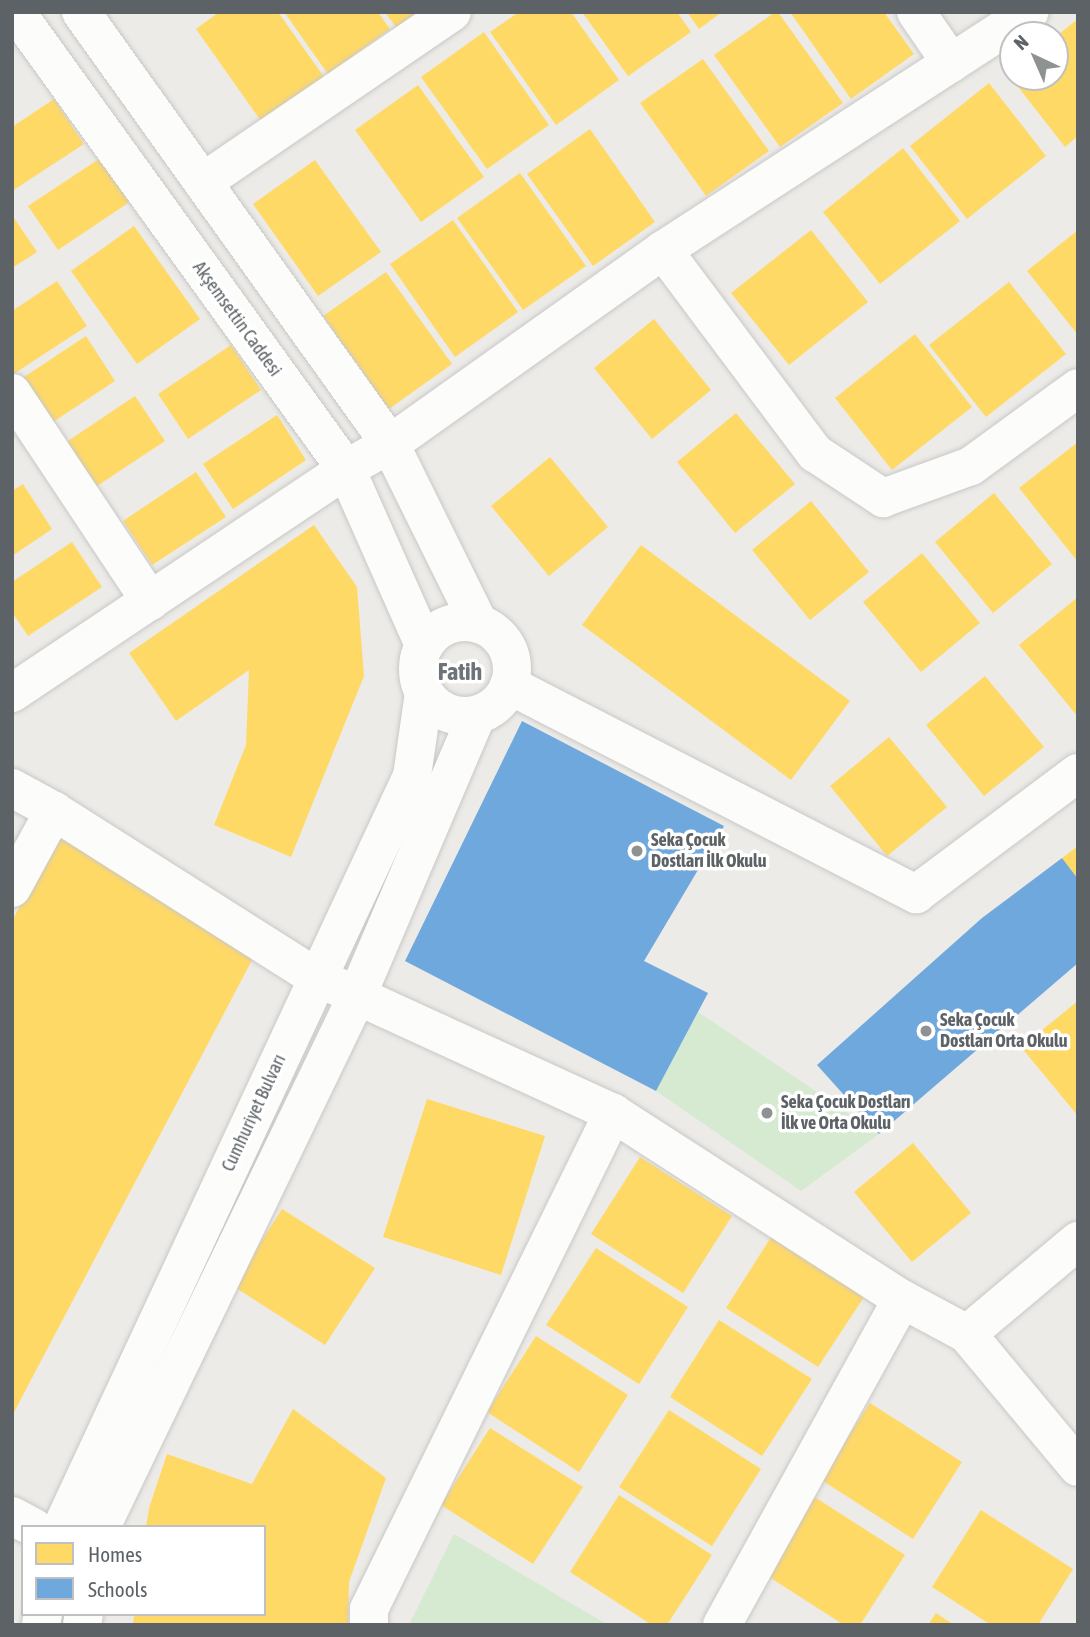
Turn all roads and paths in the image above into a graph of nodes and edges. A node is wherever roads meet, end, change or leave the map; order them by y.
1 (16, 12) edge
2 (81, 12) edge
3 (452, 12) edge
4 (916, 12) edge
5 (1028, 12) edge
6 (951, 63) junction
7 (203, 182) junction
8 (663, 250) junction
9 (1078, 387) edge
10 (12, 393) edge
11 (390, 444) junction
12 (345, 469) junction
13 (150, 601) junction
14 (479, 624) junction
15 (424, 645) junction
16 (509, 685) junction
17 (12, 693) edge
18 (424, 693) junction
19 (477, 715) junction
20 (1078, 773) edge
21 (12, 788) edge
22 (54, 811) junction
23 (12, 888) edge
24 (316, 977) junction
25 (357, 996) junction
26 (613, 1113) junction
27 (1078, 1241) edge
28 (902, 1299) junction
29 (967, 1334) junction
30 (1078, 1466) edge
31 (12, 1516) edge
32 (29, 1525) edge
33 (63, 1525) edge
34 (102, 1525) edge
35 (369, 1625) edge
36 (722, 1625) edge

1 - 12 street, Akşemsettin Caddesi
2 - 7 street
3 - 7 street
4 - 6 street
5 - 6 street
6 - 8 street
7 - 11 street
8 - 9 street
8 - 11 street
10 - 13 street
11 - 12 street
11 - 14 street
12 - 13 street
12 - 15 street, Akşemsettin Caddesi
13 - 17 street
14 - 15 street
14 - 16 street
15 - 18 street
16 - 19 street
16 - 20 street
18 - 19 street
18 - 24 street, Cumhuriyet Bulvarı
19 - 25 street
21 - 22 street
22 - 23 street
22 - 24 street
24 - 25 street
24 - 33 street, Cumhuriyet Bulvarı
25 - 26 street
25 - 34 street
26 - 28 street
26 - 35 street
27 - 29 street
28 - 29 street
28 - 36 street
29 - 30 street
31 - 32 street

